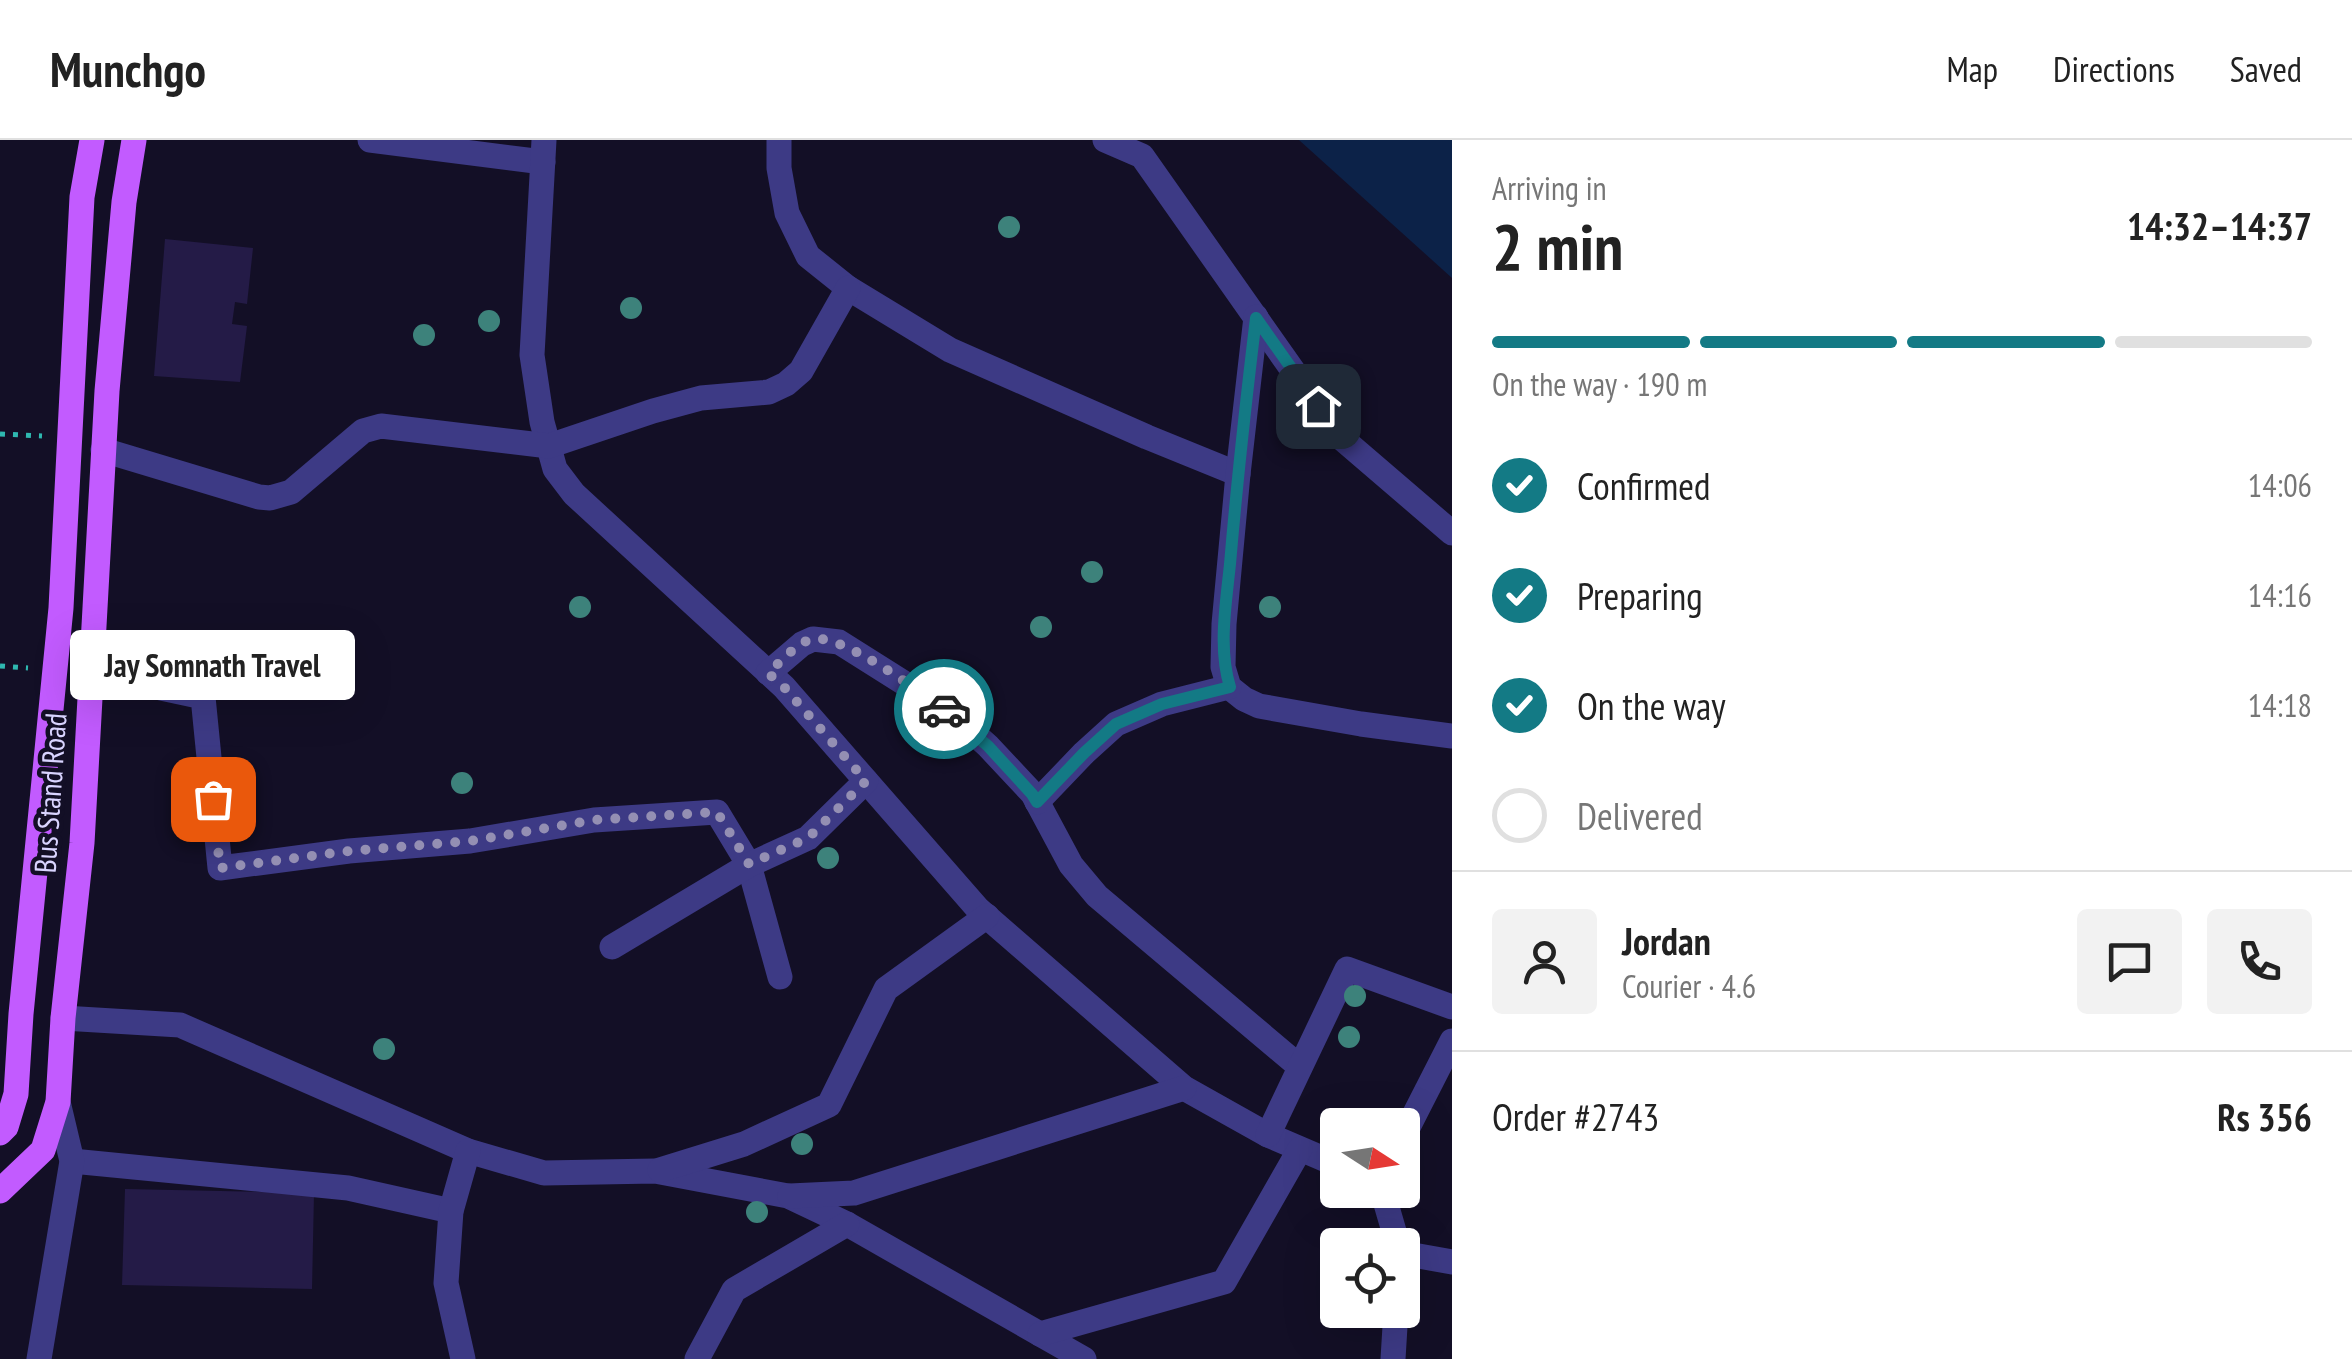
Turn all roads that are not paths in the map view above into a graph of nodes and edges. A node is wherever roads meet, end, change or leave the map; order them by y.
1 (92, 140) edge
2 (134, 140) edge
3 (370, 140) edge
4 (780, 140) edge
5 (1105, 140) edge
6 (544, 151) edge
7 (848, 288) junction
8 (1256, 318) junction
9 (548, 446) junction
10 (102, 450) junction
11 (1238, 474) junction
12 (1452, 533) edge
13 (91, 673) junction
14 (768, 673) junction
15 (1230, 687) junction
16 (1452, 736) edge
17 (866, 781) junction
18 (1037, 802) junction
19 (749, 864) junction
20 (987, 916) junction
21 (612, 947) dead end
22 (780, 977) dead end
23 (1452, 1007) edge
24 (63, 1018) junction
25 (1452, 1042) edge
26 (1300, 1067) junction
27 (1184, 1088) junction
28 (58, 1102) junction
29 (1418, 1108) edge
30 (0, 1133) edge
31 (1268, 1135) junction
32 (1300, 1149) junction
33 (468, 1151) junction
34 (1320, 1157) edge
35 (72, 1160) junction
36 (656, 1172) junction
37 (0, 1191) edge
38 (788, 1196) junction
39 (451, 1211) junction
40 (846, 1224) junction
41 (1420, 1256) edge
42 (1452, 1262) edge
43 (1395, 1328) edge
44 (1040, 1334) junction
45 (39, 1359) edge
46 (463, 1359) edge
47 (697, 1359) edge
48 (1084, 1359) edge
49 (1393, 1359) edge

1 - 30 main road, Bus Stand Road
2 - 10 main road, Bus Stand Road
3 - 6 street
4 - 7 street
5 - 8 street
6 - 9 street
7 - 9 street
7 - 11 street
8 - 11 street
8 - 12 street
9 - 10 street
9 - 14 street
10 - 13 main road, Bus Stand Road
11 - 15 street
13 - 19 street
13 - 24 main road, Bus Stand Road
14 - 17 street
14 - 18 street
15 - 16 street
15 - 18 street
17 - 19 street
17 - 20 street
18 - 26 street
19 - 21 street
19 - 22 street
20 - 27 street
20 - 36 street
23 - 26 street
24 - 28 main road, Bus Stand Road
24 - 33 street
25 - 29 street
26 - 31 street
27 - 31 street
27 - 38 street
28 - 35 street
28 - 37 main road, Bus Stand Road
31 - 32 street
32 - 34 street
32 - 44 street
33 - 36 street
33 - 39 street
35 - 39 street
35 - 45 street
36 - 38 street
38 - 40 street
39 - 46 street
40 - 44 street
40 - 47 street
41 - 42 street
43 - 49 street
44 - 48 street

